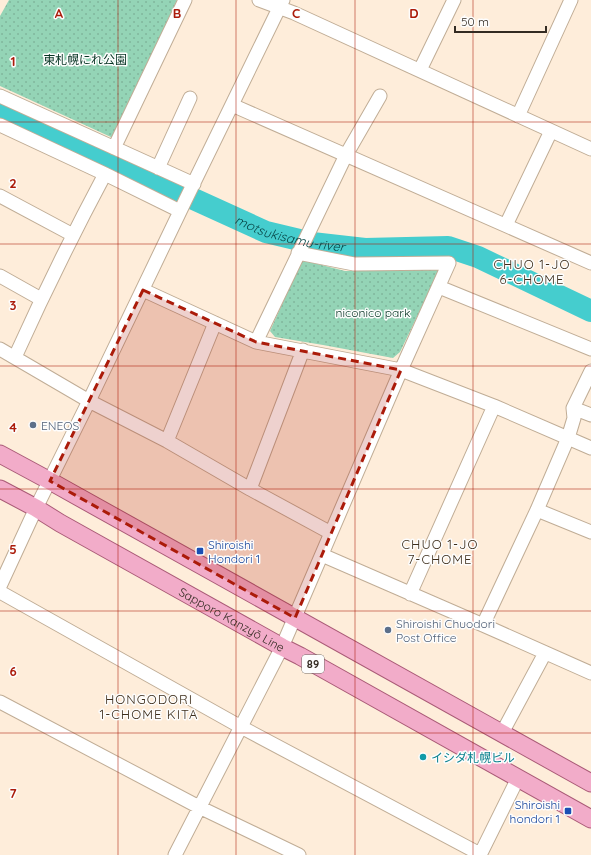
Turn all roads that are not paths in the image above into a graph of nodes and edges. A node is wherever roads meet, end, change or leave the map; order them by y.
1 (185, 0) edge
2 (259, 0) edge
3 (454, 0) edge
4 (571, 0) edge
5 (281, 3) edge
6 (420, 70) junction
7 (0, 96) edge
8 (380, 96) dead end
9 (190, 98) dead end
10 (232, 105) junction
11 (518, 116) junction
12 (0, 126) edge
13 (551, 131) junction
14 (114, 148) junction
15 (591, 149) edge
16 (346, 155) junction
17 (158, 168) junction
18 (105, 174) junction
19 (193, 186) junction
20 (0, 196) edge
21 (183, 206) junction
22 (506, 225) junction
23 (73, 235) junction
24 (302, 245) junction
25 (591, 263) edge
26 (0, 276) edge
27 (439, 287) junction
28 (143, 290) junction
29 (41, 299) junction
30 (215, 323) junction
31 (256, 342) junction
32 (0, 349) edge
33 (591, 349) edge
34 (303, 350) junction
35 (15, 357) junction
36 (401, 370) junction
37 (591, 371) edge
38 (89, 401) junction
39 (494, 406) junction
40 (573, 408) junction
41 (591, 415) edge
42 (568, 438) junction
43 (167, 441) junction
44 (591, 448) edge
45 (0, 454) edge
46 (50, 481) junction
47 (0, 489) edge
48 (250, 489) junction
49 (36, 508) junction
50 (538, 510) junction
51 (591, 532) edge
52 (331, 533) junction
53 (322, 555) junction
54 (0, 586) edge
55 (0, 592) edge
56 (410, 594) junction
57 (295, 618) junction
58 (483, 625) junction
59 (282, 647) junction
60 (545, 653) junction
61 (591, 673) edge
62 (0, 702) edge
63 (241, 727) junction
64 (502, 733) junction
65 (518, 778) junction
66 (591, 783) edge
67 (199, 807) junction
68 (591, 819) edge
69 (283, 851) edge
70 (480, 854) edge
71 (175, 855) edge
72 (298, 855) edge

1 - 14 street
2 - 5 street
3 - 6 street
4 - 11 street
5 - 6 street
5 - 10 street
6 - 11 street
7 - 14 street
8 - 16 street
9 - 17 street
10 - 16 street
10 - 19 street
11 - 13 street
12 - 18 street
13 - 15 street
13 - 22 street
14 - 17 street
16 - 22 street
16 - 24 street
17 - 19 street
18 - 21 street
18 - 23 street
19 - 21 street
20 - 23 street
21 - 28 street
22 - 25 street
23 - 29 street
24 - 27 street
24 - 31 street
26 - 29 street
27 - 33 street
27 - 36 street
28 - 30 street
28 - 38 street
29 - 35 street
30 - 31 street
30 - 43 street
31 - 34 street
32 - 35 street
34 - 36 street
34 - 48 street
35 - 38 street
36 - 39 street
36 - 52 street
37 - 40 street
38 - 43 street
38 - 46 street
39 - 42 street
39 - 56 street
40 - 41 street
40 - 42 street
42 - 44 street
42 - 50 street
43 - 48 street
45 - 46 main road
46 - 49 street
46 - 57 main road
47 - 49 main road, Sapporo Kanzyō Line / 89
48 - 52 street
49 - 54 street
49 - 59 main road, Sapporo Kanzyō Line / 89
50 - 51 street
50 - 58 street
52 - 53 street
53 - 56 street
53 - 57 street
55 - 63 street
56 - 58 street
57 - 59 street
57 - 64 main road
58 - 60 street
59 - 63 street
59 - 65 main road, Sapporo Kanzyō Line / 89
60 - 61 street
60 - 64 street
62 - 67 street
63 - 67 street
63 - 70 street
64 - 66 main road
65 - 68 main road, Sapporo Kanzyō Line / 89
65 - 70 street
67 - 69 street
67 - 71 street
69 - 72 street

